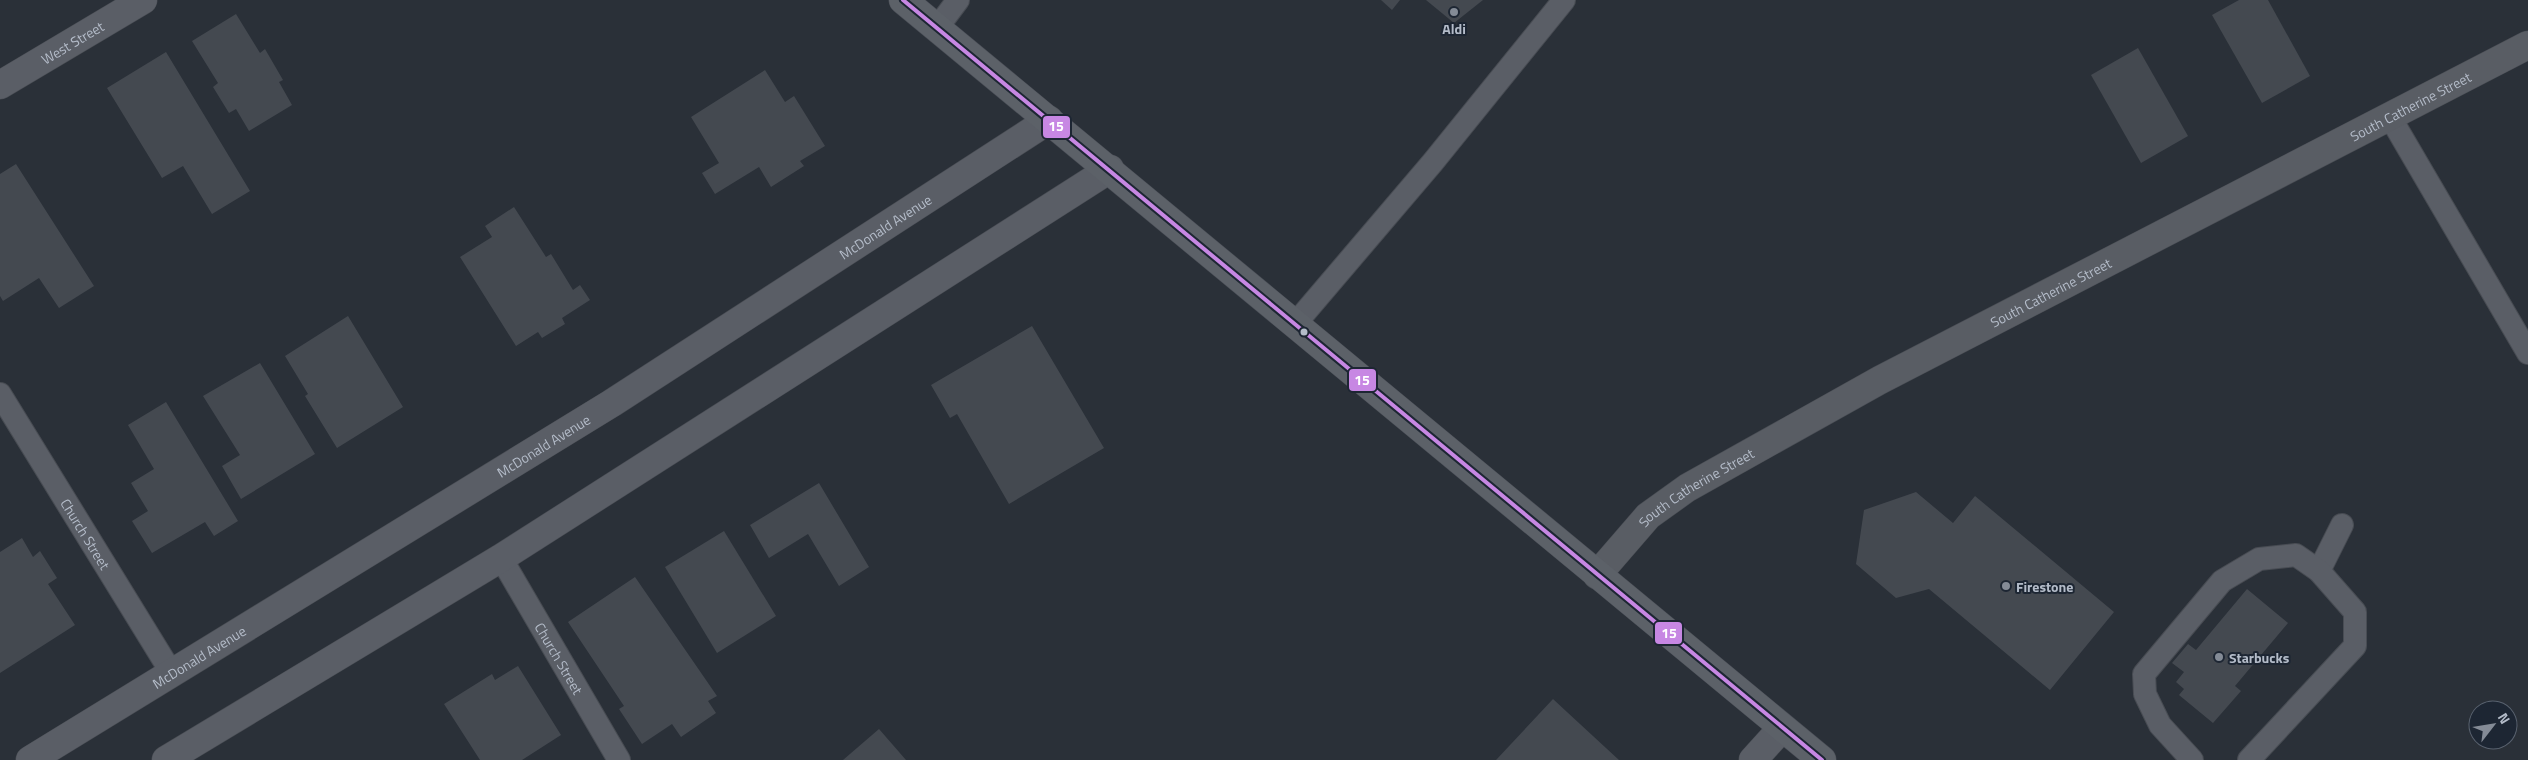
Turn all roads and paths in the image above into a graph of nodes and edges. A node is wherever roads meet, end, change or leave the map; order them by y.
1 (143, 0) edge
2 (903, 0) edge
3 (958, 0) edge
4 (1564, 0) edge
5 (936, 28) junction
6 (2528, 45) edge
7 (0, 85) edge
8 (2390, 116) junction
9 (1049, 120) junction
10 (1110, 169) junction
11 (1295, 324) junction
12 (2528, 353) edge
13 (0, 394) edge
14 (2342, 525) dead end
15 (501, 558) junction
16 (2319, 571) junction
17 (1597, 575) junction
18 (171, 672) junction
19 (1782, 728) junction
20 (2273, 750) edge
21 (30, 760) edge
22 (166, 760) edge
23 (619, 760) edge
24 (1753, 760) edge
25 (1822, 760) edge
26 (2192, 760) edge
27 (2249, 760) edge

1 - 7 street, West Street
2 - 5 main road
3 - 5 lane
4 - 11 lane
5 - 9 main road
6 - 8 street, South Catherine Street
8 - 12 lane
8 - 17 street, South Catherine Street
9 - 10 main road
9 - 18 street, McDonald Avenue
10 - 11 main road
10 - 15 street
11 - 17 main road
13 - 18 lane, Church Street
14 - 16 lane
15 - 22 street
15 - 23 lane, Church Street
16 - 20 lane
16 - 26 lane
17 - 19 main road
18 - 21 street, McDonald Avenue
19 - 24 street
19 - 25 main road
20 - 27 lane

